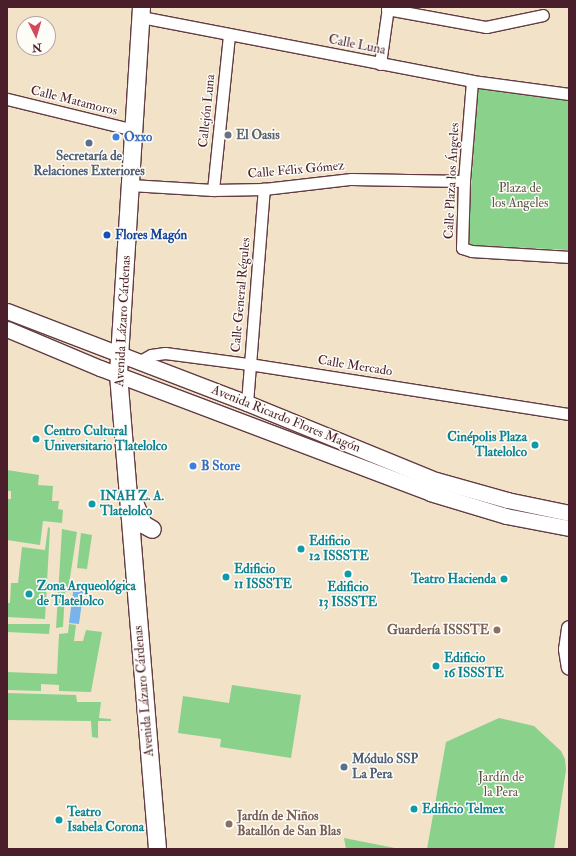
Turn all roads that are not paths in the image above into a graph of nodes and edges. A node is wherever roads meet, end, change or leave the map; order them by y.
1 (388, 8) edge
2 (141, 12) edge
3 (543, 15) dead end
4 (229, 35) junction
5 (380, 64) junction
6 (472, 81) junction
7 (569, 94) edge
8 (7, 98) edge
9 (134, 130) junction
10 (464, 181) junction
11 (130, 185) junction
12 (264, 189) junction
13 (213, 190) junction
14 (569, 257) edge
15 (7, 311) edge
16 (7, 329) edge
17 (119, 355) junction
18 (138, 362) junction
19 (249, 364) junction
20 (118, 374) junction
21 (247, 403) junction
22 (569, 414) edge
23 (126, 482) junction
24 (569, 513) edge
25 (569, 528) edge
26 (152, 529) dead end
27 (569, 628) edge
28 (569, 667) edge
29 (157, 849) edge

1 - 3 street
1 - 5 street
2 - 4 street, Calle Luna
2 - 9 main road, Avenida Lázaro Cárdenas
4 - 5 street, Calle Luna
4 - 13 street, Callejón Luna
5 - 6 street, Calle Luna
6 - 7 street, Calle Luna
6 - 10 street, Calle Plaza los Ángeles
8 - 9 street, Calle Matamoros
9 - 11 main road, Avenida Lázaro Cárdenas
10 - 12 street, Calle Félix Gómez
10 - 14 street, Calle Plaza los Ángeles
11 - 13 street, Calle Félix Gómez
11 - 17 main road, Avenida Lázaro Cárdenas
12 - 13 street, Calle Félix Gómez
12 - 19 street, Calle General Régules
15 - 17 main road, Avenida Ricardo Flores Magón
16 - 20 main road, Avenida Ricardo Flores Magón
17 - 18 main road, Avenida Ricardo Flores Magón
17 - 20 main road, Avenida Lázaro Cárdenas
18 - 19 street, Calle Mercado
18 - 21 main road, Avenida Ricardo Flores Magón
19 - 21 street, Calle General Régules
19 - 22 street, Calle Mercado
20 - 23 main road, Avenida Lázaro Cárdenas
20 - 25 main road, Avenida Ricardo Flores Magón
21 - 24 main road, Avenida Ricardo Flores Magón
23 - 26 main road
23 - 29 main road, Avenida Lázaro Cárdenas
27 - 28 main road

